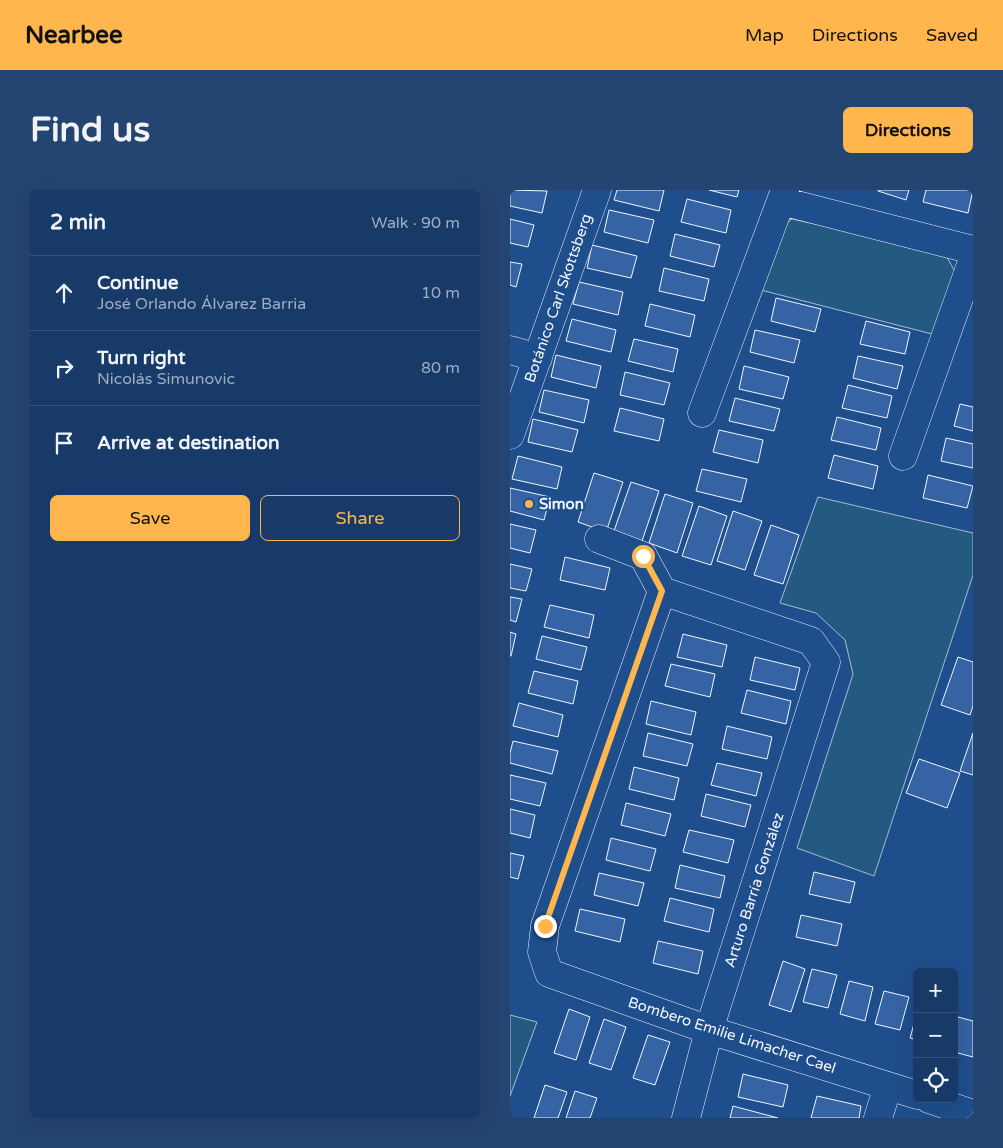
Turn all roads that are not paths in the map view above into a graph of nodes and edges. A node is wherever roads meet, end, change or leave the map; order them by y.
1 (597, 190) edge
2 (783, 196) edge
3 (973, 250) edge
4 (973, 259) edge
5 (510, 350) edge
6 (538, 358) junction
7 (702, 413) dead end
8 (510, 435) edge
9 (903, 456) dead end
10 (599, 539) dead end
11 (662, 591) junction
12 (709, 1030) junction
13 (888, 1086) junction
14 (913, 1094) edge
15 (941, 1103) edge
16 (973, 1114) edge
17 (686, 1118) edge
18 (878, 1118) edge

1 - 6 street, Botánico Carl Skottsberg
2 - 3 street
2 - 7 street
4 - 9 street
5 - 6 street
6 - 8 street, Botánico Carl Skottsberg
10 - 11 street
11 - 12 street, Arturo Barría González
11 - 12 street, Bombero Emilie Limacher Cael
12 - 13 street, Bombero Emilie Limacher Cael
12 - 17 street, Arturo Barría González
13 - 14 street, Bombero Emilie Limacher Cael
13 - 18 street
15 - 16 street

